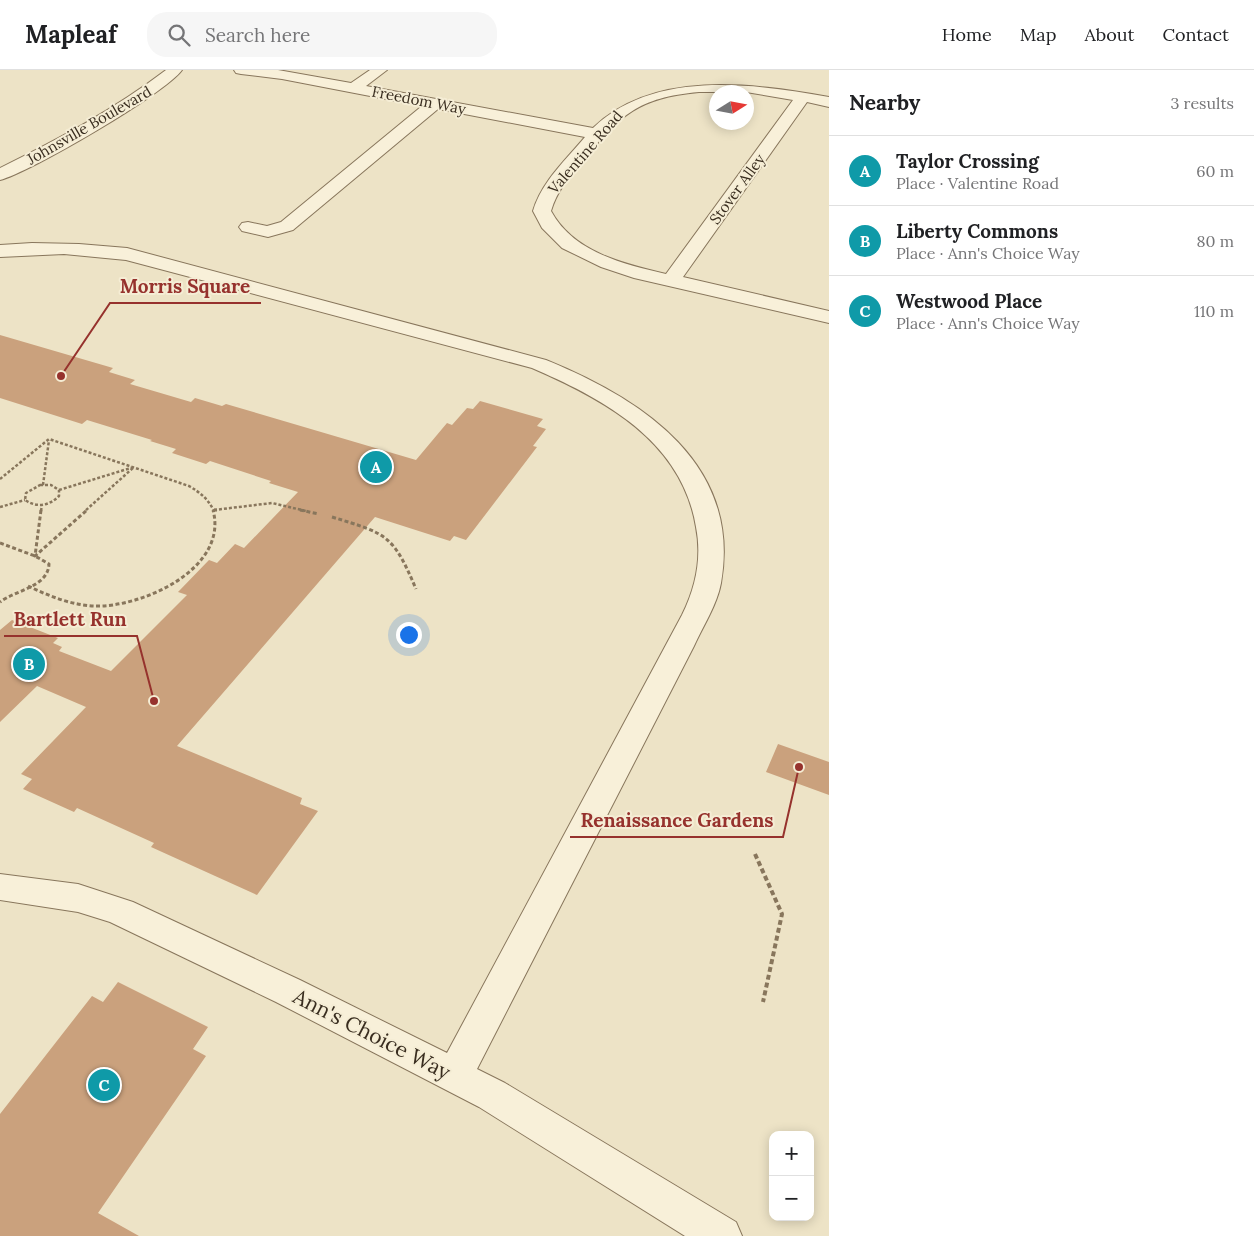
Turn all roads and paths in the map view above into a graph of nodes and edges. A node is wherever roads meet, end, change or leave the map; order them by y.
1 (175, 70) edge
2 (241, 70) edge
3 (380, 70) edge
4 (354, 88) junction
5 (803, 97) junction
6 (829, 102) edge
7 (435, 103) junction
8 (597, 134) junction
9 (0, 175) edge
10 (248, 227) dead end
11 (0, 252) edge
12 (670, 280) junction
13 (829, 317) edge
14 (49, 439) junction
15 (134, 466) junction
16 (0, 479) edge
17 (43, 485) junction
18 (58, 490) junction
19 (25, 500) junction
20 (42, 505) junction
21 (0, 507) edge
22 (214, 510) junction
23 (319, 514) dead end
24 (332, 517) dead end
25 (0, 543) edge
26 (36, 556) junction
27 (28, 586) junction
28 (416, 589) dead end
29 (0, 602) edge
30 (755, 854) dead end
31 (0, 887) edge
32 (763, 1002) dead end
33 (454, 1076) junction
34 (722, 1236) edge

1 - 9 street, Johnsville Boulevard
2 - 4 street, Freedom Way
3 - 4 street
4 - 7 street, Freedom Way
5 - 6 street, Valentine Road
5 - 8 street, Valentine Road
5 - 12 street, Stover Alley
7 - 8 street, Freedom Way
7 - 10 street
8 - 12 street, Valentine Road
11 - 33 street
12 - 13 street, Valentine Road
14 - 15 path
14 - 16 path
14 - 17 path
15 - 18 path
15 - 22 path
15 - 26 path
17 - 18 path
17 - 19 path
18 - 20 path
19 - 20 path
19 - 21 path
20 - 26 path
22 - 23 path
22 - 27 path
24 - 28 path
25 - 26 path
26 - 27 path
27 - 29 path
30 - 32 path
31 - 33 street, Ann's Choice Way
33 - 34 street, Ann's Choice Way

